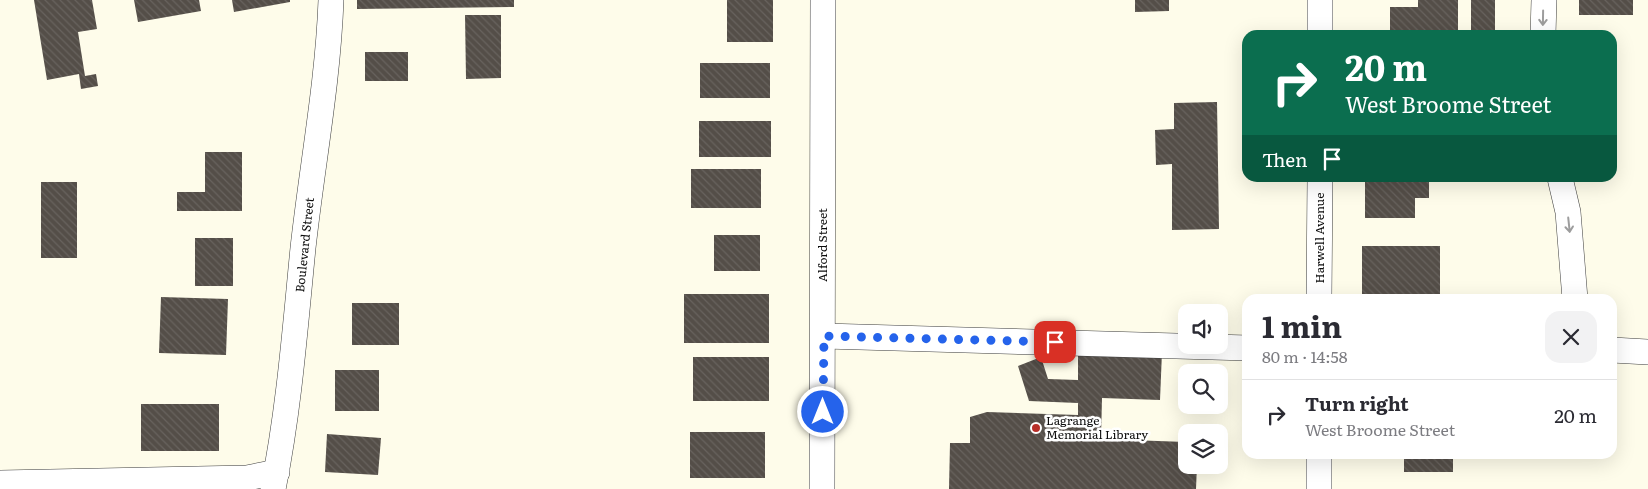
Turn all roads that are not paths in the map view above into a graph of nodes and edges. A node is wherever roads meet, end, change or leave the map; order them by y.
1 (331, 0) edge
2 (823, 0) edge
3 (1320, 0) edge
4 (1544, 0) edge
5 (1320, 30) edge
6 (1543, 30) edge
7 (1320, 182) edge
8 (1561, 182) edge
9 (1320, 294) edge
10 (1575, 294) edge
11 (824, 336) junction
12 (1242, 348) edge
13 (1617, 350) edge
14 (1648, 352) edge
15 (1319, 459) edge
16 (275, 480) edge
17 (0, 483) edge
18 (822, 489) edge
19 (1319, 489) edge

1 - 16 street, Boulevard Street
2 - 11 street, Alford Street
3 - 5 street
4 -> 6 street
7 - 9 street, Harwell Avenue
8 -> 10 street
11 - 12 street
11 - 18 street, Alford Street
13 - 14 street
15 - 19 street
16 - 17 street

